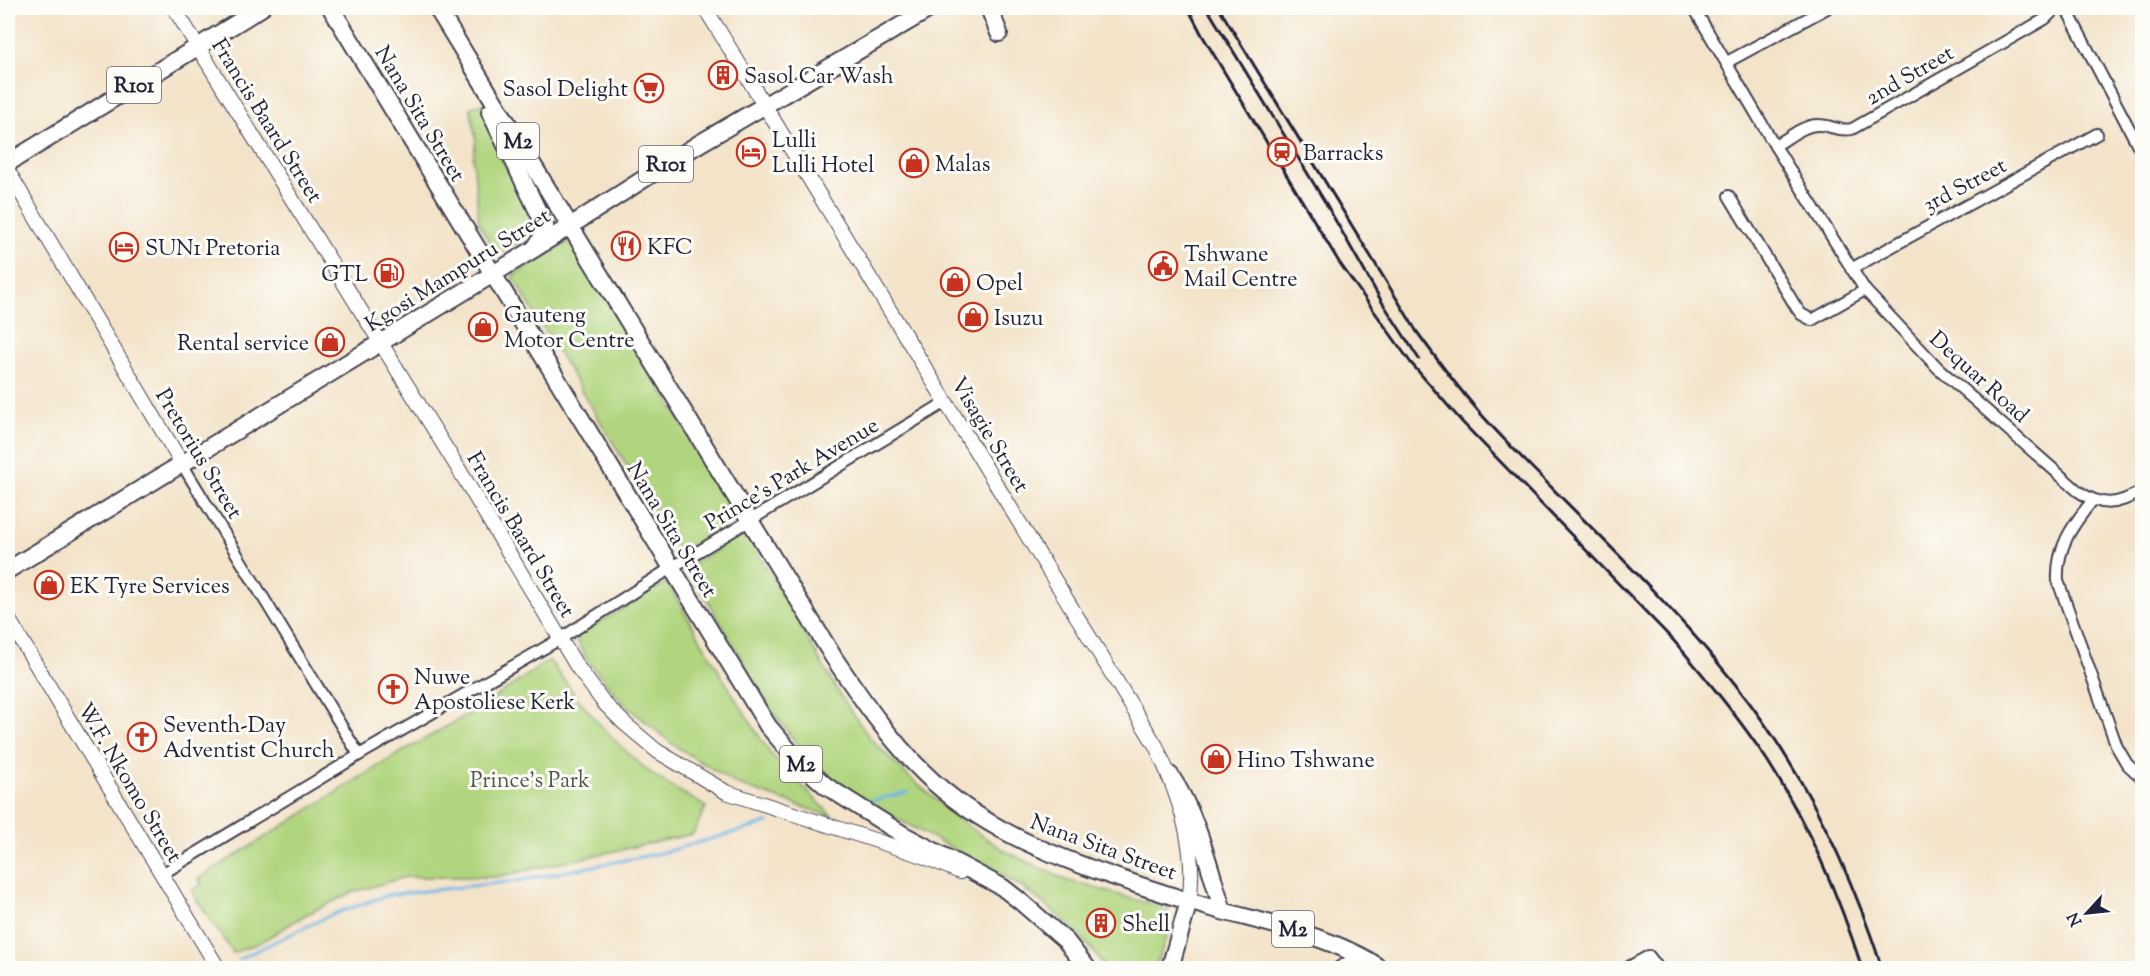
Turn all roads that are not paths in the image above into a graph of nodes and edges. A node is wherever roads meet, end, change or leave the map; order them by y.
1 (174, 8) edge
2 (261, 8) edge
3 (331, 8) edge
4 (437, 8) edge
5 (705, 8) edge
6 (931, 8) edge
7 (989, 8) edge
8 (1694, 8) edge
9 (1827, 8) edge
10 (2051, 8) edge
11 (2066, 8) edge
12 (999, 33) dead end
13 (198, 45) junction
14 (466, 56) junction
15 (1727, 62) junction
16 (764, 105) junction
17 (2097, 134) dead end
18 (1775, 146) junction
19 (2142, 153) edge
20 (8, 163) edge
21 (8, 171) edge
22 (1729, 196) dead end
23 (570, 226) junction
24 (534, 249) junction
25 (1851, 269) junction
26 (493, 275) junction
27 (1864, 290) junction
28 (380, 342) junction
29 (946, 402) junction
30 (182, 464) junction
31 (2142, 491) edge
32 (2092, 501) junction
33 (749, 520) junction
34 (671, 568) junction
35 (8, 570) edge
36 (8, 618) edge
37 (560, 639) junction
38 (359, 755) junction
39 (1170, 775) junction
40 (2142, 778) edge
41 (162, 874) junction
42 (1002, 887) junction
43 (1189, 901) junction
44 (1223, 911) junction
45 (1359, 955) junction
46 (215, 964) edge
47 (1087, 969) edge
48 (1170, 969) edge
49 (1338, 969) edge
50 (1379, 969) edge
51 (1627, 969) edge
52 (1658, 969) edge

1 - 13 street, Francis Baard Street
2 - 13 main road, R101
3 - 26 main road, Nana Sita Street / M2
4 - 14 main road, Nana Sita Street / M2
5 - 16 street, Visagie Street
6 - 16 main road, Kgosi Mampuru Street / R101
7 - 12 main road
8 - 15 street, Dequar Road
9 - 15 street
10 - 18 street, 2nd Street
11 - 19 street
13 - 20 main road, R101
13 - 28 street, Francis Baard Street
14 - 23 main road, Nana Sita Street / M2
14 - 24 main road
15 - 18 street, Dequar Road
16 - 23 main road, Kgosi Mampuru Street / R101
16 - 29 street, Visagie Street
17 - 25 street, 3rd Street
18 - 25 street, Dequar Road
21 - 30 street, Pretorius Street
22 - 27 street
23 - 24 main road, Kgosi Mampuru Street / R101
23 - 33 main road, Nana Sita Street / M2
24 - 26 main road, Kgosi Mampuru Street / R101
25 - 27 street, Dequar Road
26 - 28 main road, Kgosi Mampuru Street / R101
26 - 34 main road, Nana Sita Street / M2
27 - 32 street, Dequar Road
28 - 30 main road, Kgosi Mampuru Street / R101
28 - 37 street, Francis Baard Street
29 - 33 street, Prince's Park Avenue
29 - 39 street, Visagie Street
30 - 35 main road, Kgosi Mampuru Street / R101
30 - 38 street, Pretorius Street
31 - 32 street
32 - 40 street
33 - 34 street, Prince's Park Avenue
33 - 43 main road, Nana Sita Street / M2
34 - 37 street, Prince's Park Avenue
34 - 42 main road, Nana Sita Street / M2
36 - 41 street, W.F. Nkomo Street
37 - 38 street, Prince's Park Avenue
37 - 42 street, Francis Baard Street
38 - 41 street, Prince's Park Avenue
39 - 43 street, Visagie Street
39 - 44 main road
41 - 46 street, W.F. Nkomo Street
42 - 47 main road, Nana Sita Street / M2
43 - 44 main road, M2
43 - 48 main road
44 - 45 main road, M2
45 - 49 street
45 - 50 main road, M2
51 - 52 street

